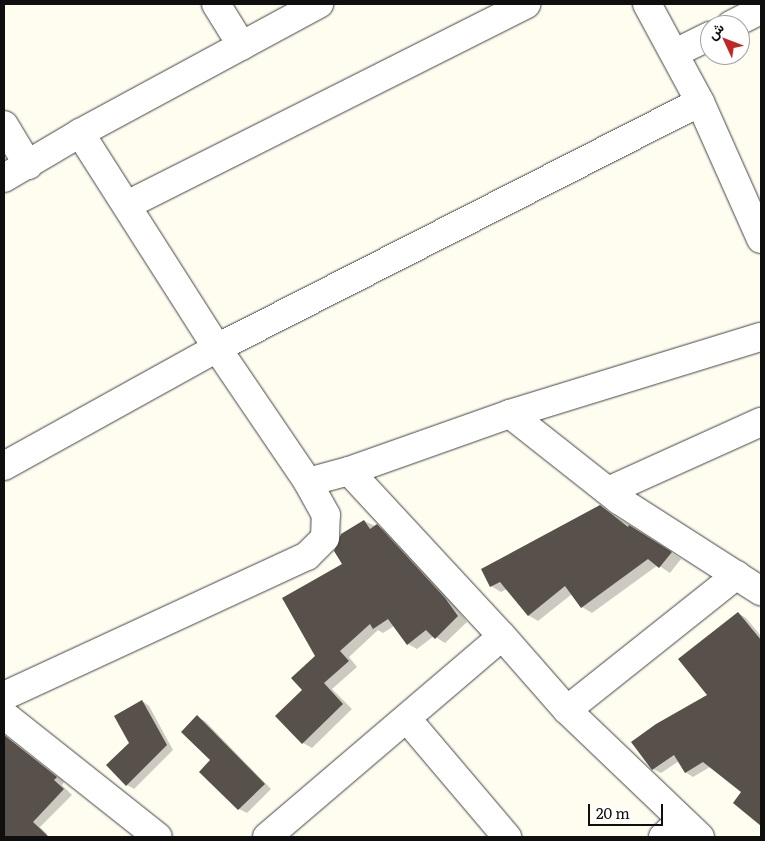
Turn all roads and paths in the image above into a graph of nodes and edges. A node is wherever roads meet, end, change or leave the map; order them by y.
1 (216, 4) edge
2 (319, 4) edge
3 (526, 4) edge
4 (647, 4) edge
5 (700, 41) edge
6 (242, 46) junction
7 (675, 54) junction
8 (700, 102) junction
9 (4, 125) edge
10 (80, 133) junction
11 (28, 165) junction
12 (4, 178) edge
13 (127, 205) junction
14 (761, 237) edge
15 (761, 336) edge
16 (217, 348) junction
17 (510, 414) junction
18 (761, 422) edge
19 (4, 466) edge
20 (349, 471) junction
21 (308, 482) junction
22 (608, 491) junction
23 (737, 575) junction
24 (761, 591) edge
25 (502, 636) junction
26 (4, 696) edge
27 (567, 710) junction
28 (4, 715) edge
29 (406, 718) junction
30 (681, 832) edge
31 (158, 837) edge
32 (267, 837) edge
33 (507, 837) edge

1 - 6 street
2 - 6 street
3 - 13 street
4 - 7 street
5 - 7 street
6 - 10 street
7 - 8 street
8 - 14 street
8 - 16 street
9 - 11 street
10 - 11 street
10 - 13 street
11 - 12 street
13 - 16 street
15 - 17 street
16 - 19 street
16 - 21 street
17 - 20 street
17 - 22 street
18 - 22 street
20 - 21 street
20 - 25 street
21 - 26 street
22 - 23 street
23 - 24 street
23 - 27 street
25 - 27 street
25 - 29 street
27 - 30 street
28 - 31 street
29 - 32 street
29 - 33 street

